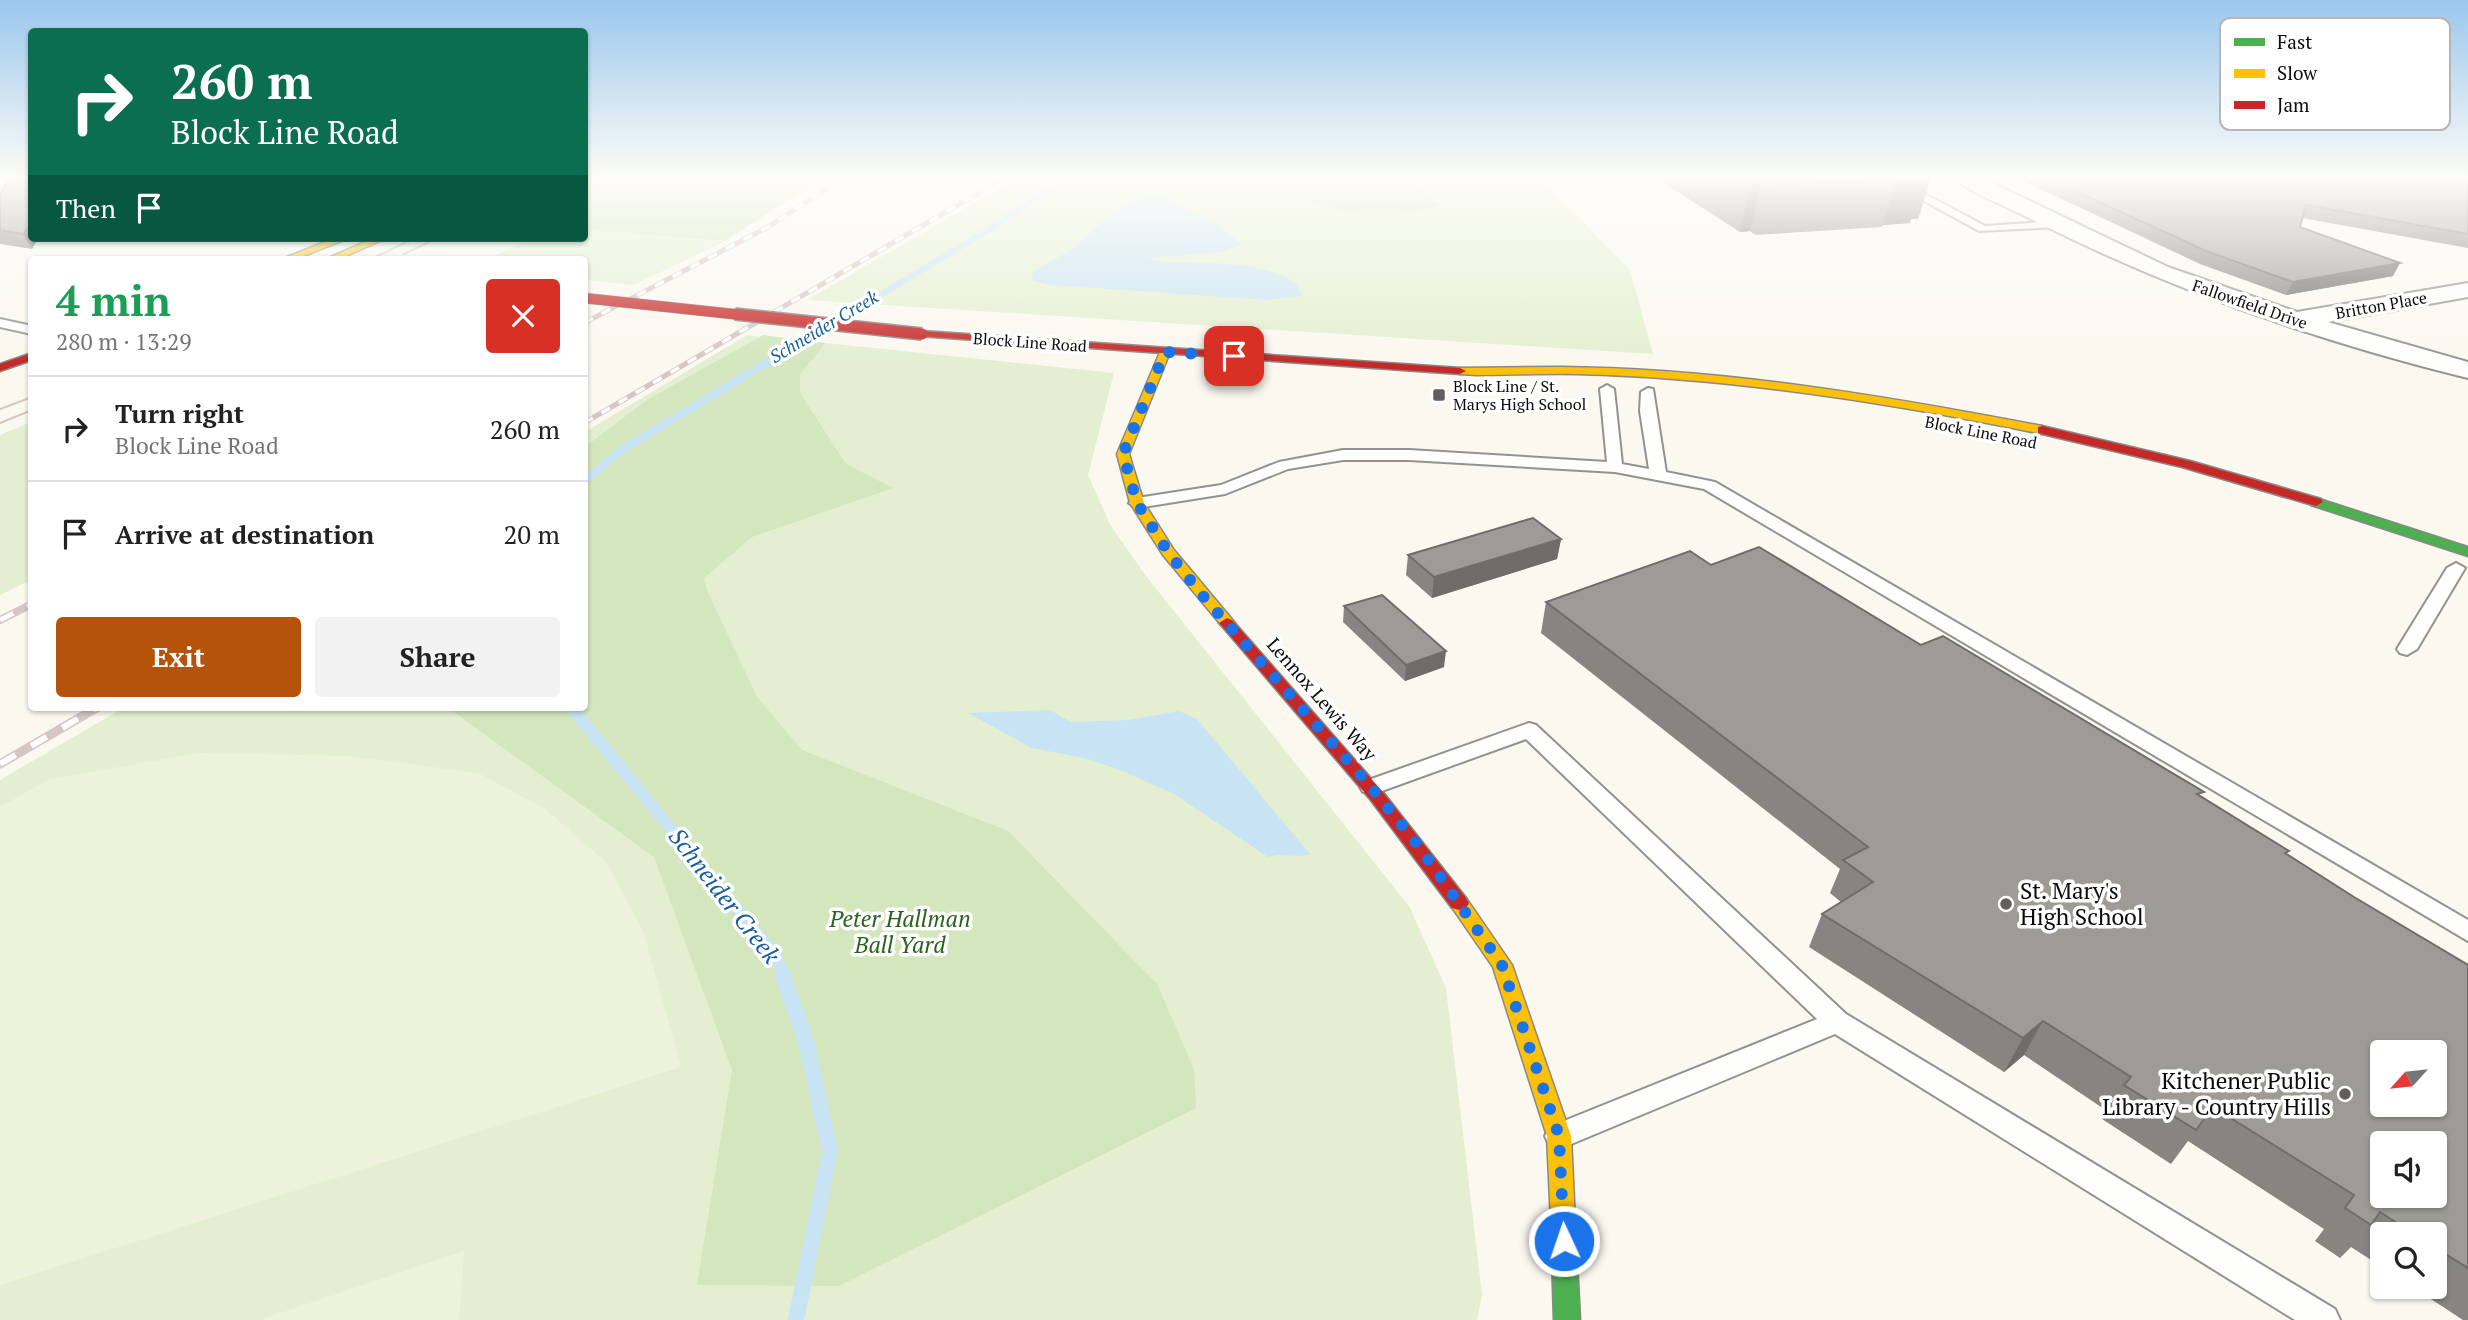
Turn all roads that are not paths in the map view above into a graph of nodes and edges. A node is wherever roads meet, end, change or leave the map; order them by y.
1 (2093, 240) edge
2 (333, 242) edge
3 (372, 242) edge
4 (296, 256) edge
5 (338, 256) edge
6 (2468, 267) edge
7 (2468, 289) edge
8 (588, 299) edge
9 (2294, 321) junction
10 (0, 323) edge
11 (28, 329) edge
12 (1165, 352) junction
13 (28, 358) edge
14 (0, 368) edge
15 (2468, 370) edge
16 (1477, 372) junction
17 (28, 375) edge
18 (10, 382) dead end
19 (1640, 391) junction
20 (1615, 467) junction
21 (1658, 473) junction
22 (1137, 503) junction
23 (2359, 534) dead end
24 (2468, 552) edge
25 (2456, 568) edge
26 (2407, 649) dead end
27 (1371, 787) junction
28 (2468, 932) edge
29 (1836, 1022) junction
30 (1559, 1136) junction
31 (1567, 1320) edge
32 (2324, 1320) edge

1 - 9 street, Fallowfield Drive
2 - 4 street
3 - 5 street
6 - 7 street, Britton Place
7 - 9 street, Britton Place
8 - 12 street, Block Line Road, bridge
9 - 15 street, Fallowfield Drive
10 - 11 lane
12 - 16 street, Block Line Road
12 - 22 street, Lennox Lewis Way
13 - 14 street
16 - 19 street, Block Line Road
16 - 24 street, Block Line Road
17 - 18 street
19 - 20 lane
19 - 21 lane
19 - 23 street, Block Line Road
20 - 21 lane
20 - 22 lane
21 - 28 lane
22 - 27 street, Lennox Lewis Way
25 - 26 lane
27 - 29 lane
27 - 30 street, Lennox Lewis Way
29 - 30 lane
29 - 32 lane
30 - 31 street, Lennox Lewis Way

